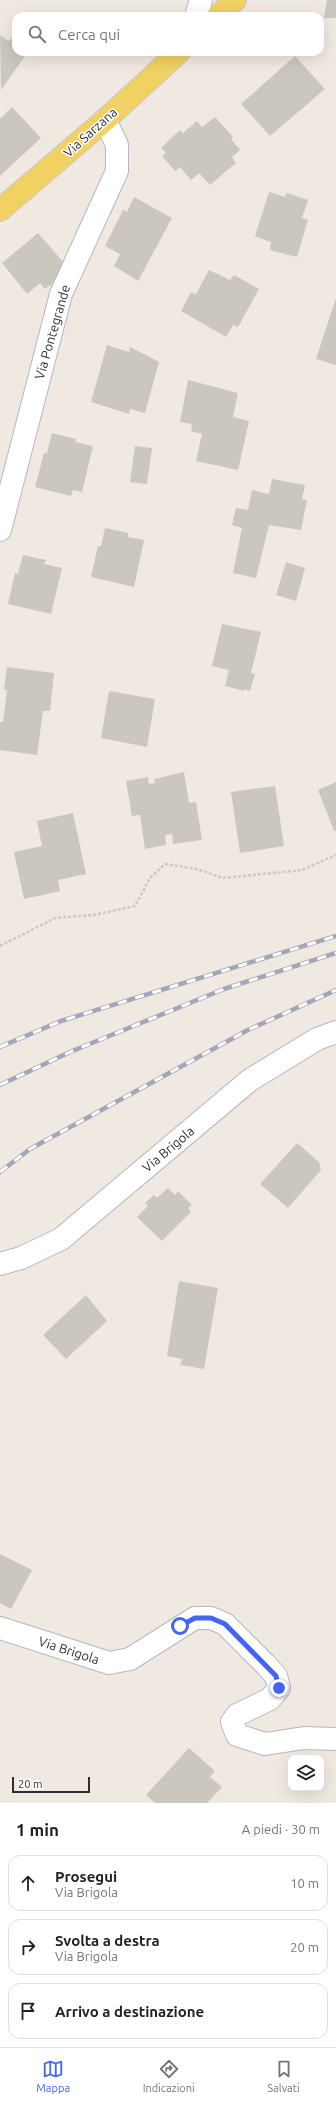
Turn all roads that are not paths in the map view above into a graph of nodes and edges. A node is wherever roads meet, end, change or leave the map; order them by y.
1 (201, 0) edge
2 (235, 0) edge
3 (197, 12) edge
4 (222, 12) edge
5 (175, 56) edge
6 (105, 120) junction
7 (0, 210) edge
8 (0, 530) edge
9 (336, 1032) edge
10 (0, 1264) edge
11 (0, 1628) edge
12 (336, 1740) edge

1 - 3 street
2 - 4 main road
5 - 6 main road, Via Sarzana
6 - 7 main road, Via Sarzana
6 - 8 street, Via Pontegrande
9 - 10 street, Via Brigola
11 - 12 street, Via Brigola

